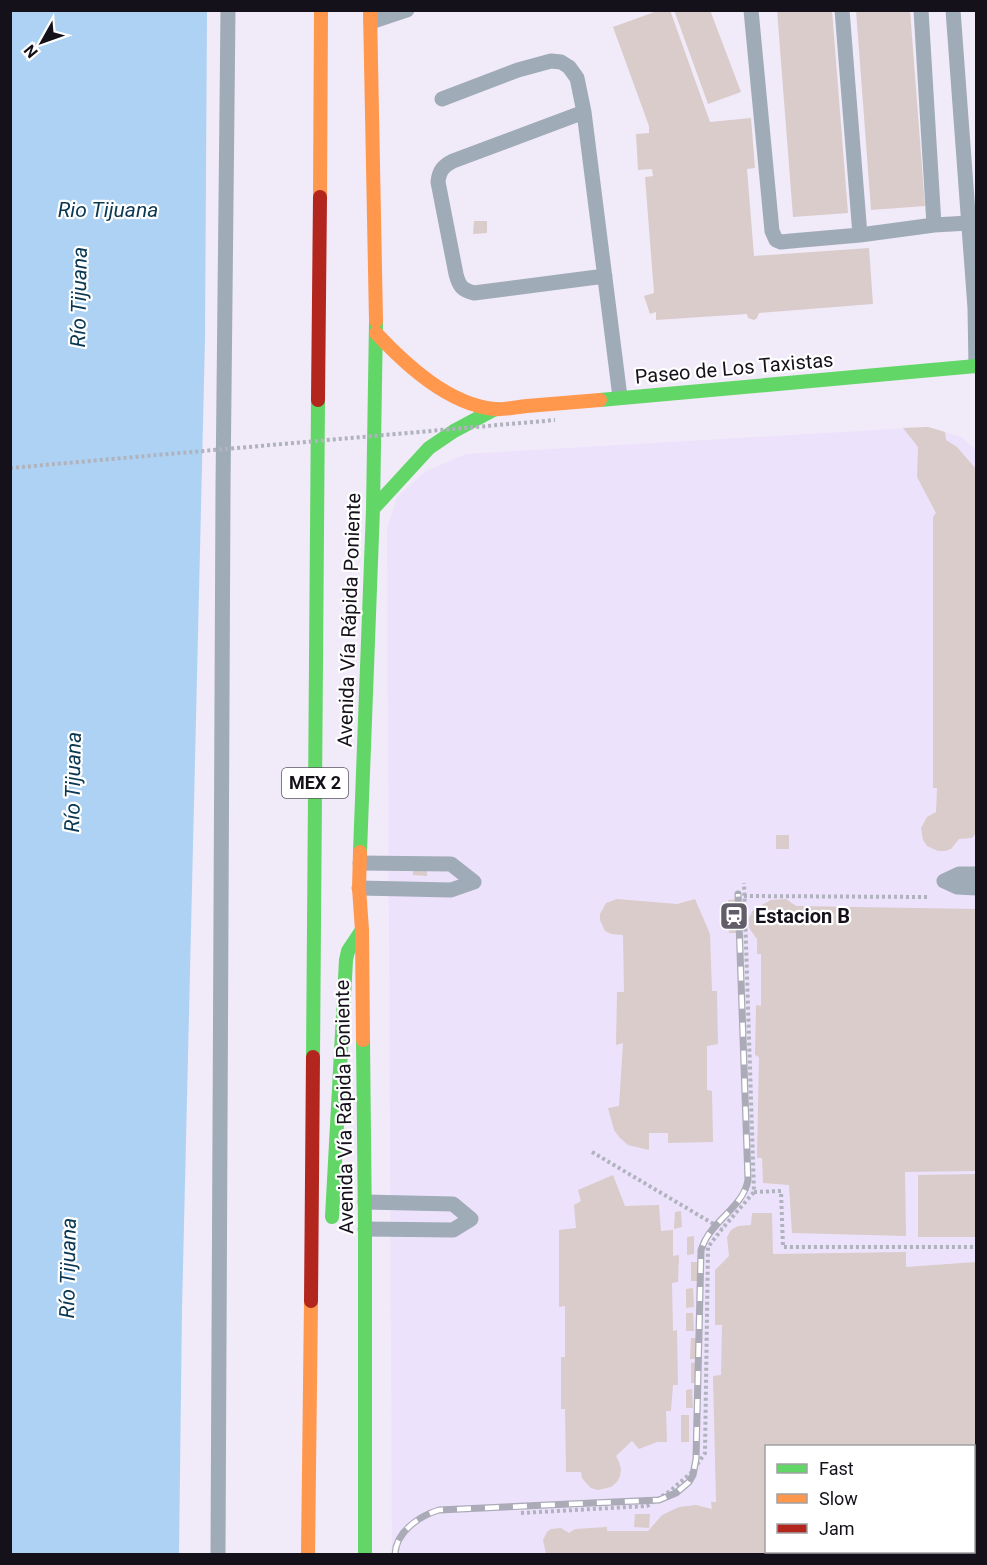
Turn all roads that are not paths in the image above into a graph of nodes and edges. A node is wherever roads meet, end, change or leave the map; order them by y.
1 (228, 10) edge
2 (321, 10) edge
3 (407, 10) edge
4 (750, 10) edge
5 (842, 10) edge
6 (921, 10) edge
7 (953, 10) edge
8 (370, 16) edge
9 (442, 99) dead end
10 (584, 111) junction
11 (969, 223) junction
12 (934, 225) junction
13 (860, 235) junction
14 (605, 276) junction
15 (376, 333) junction
16 (976, 366) edge
17 (620, 397) junction
18 (495, 409) junction
19 (373, 508) junction
20 (360, 863) junction
21 (976, 874) edge
22 (359, 888) junction
23 (976, 888) edge
24 (362, 930) junction
25 (365, 1202) junction
26 (365, 1229) junction
27 (331, 1230) dead end
28 (326, 1306) dead end
29 (309, 1331) junction
30 (218, 1554) edge
31 (308, 1554) edge
32 (365, 1554) edge

1 - 30 lane
2 - 29 main road, Avenida Vía Rápida Poniente / MEX 2
3 - 8 lane
4 - 13 lane
5 - 13 lane
6 - 12 lane
7 - 11 lane
8 - 15 main road, Avenida Vía Rápida Poniente
9 - 10 lane
10 - 14 lane
10 - 14 lane
11 - 12 lane
11 - 16 lane
12 - 13 lane
14 - 17 lane
15 - 18 main road, Paseo de Los Taxistas
15 - 19 main road, Avenida Vía Rápida Poniente
16 - 17 main road, Paseo de Los Taxistas
17 - 18 main road, Paseo de Los Taxistas
18 - 19 main road, Paseo de Los Taxistas
19 - 20 main road, Avenida Vía Rápida Poniente
20 - 22 main road, Avenida Vía Rápida Poniente
20 - 22 lane
21 - 23 lane
22 - 24 main road, Avenida Vía Rápida Poniente
24 - 25 main road, Avenida Vía Rápida Poniente
24 - 27 main road
25 - 26 main road, Avenida Vía Rápida Poniente
25 - 26 lane
26 - 32 main road, Avenida Vía Rápida Poniente
28 - 29 main road
29 - 31 main road, Avenida Vía Rápida Poniente / MEX 2

